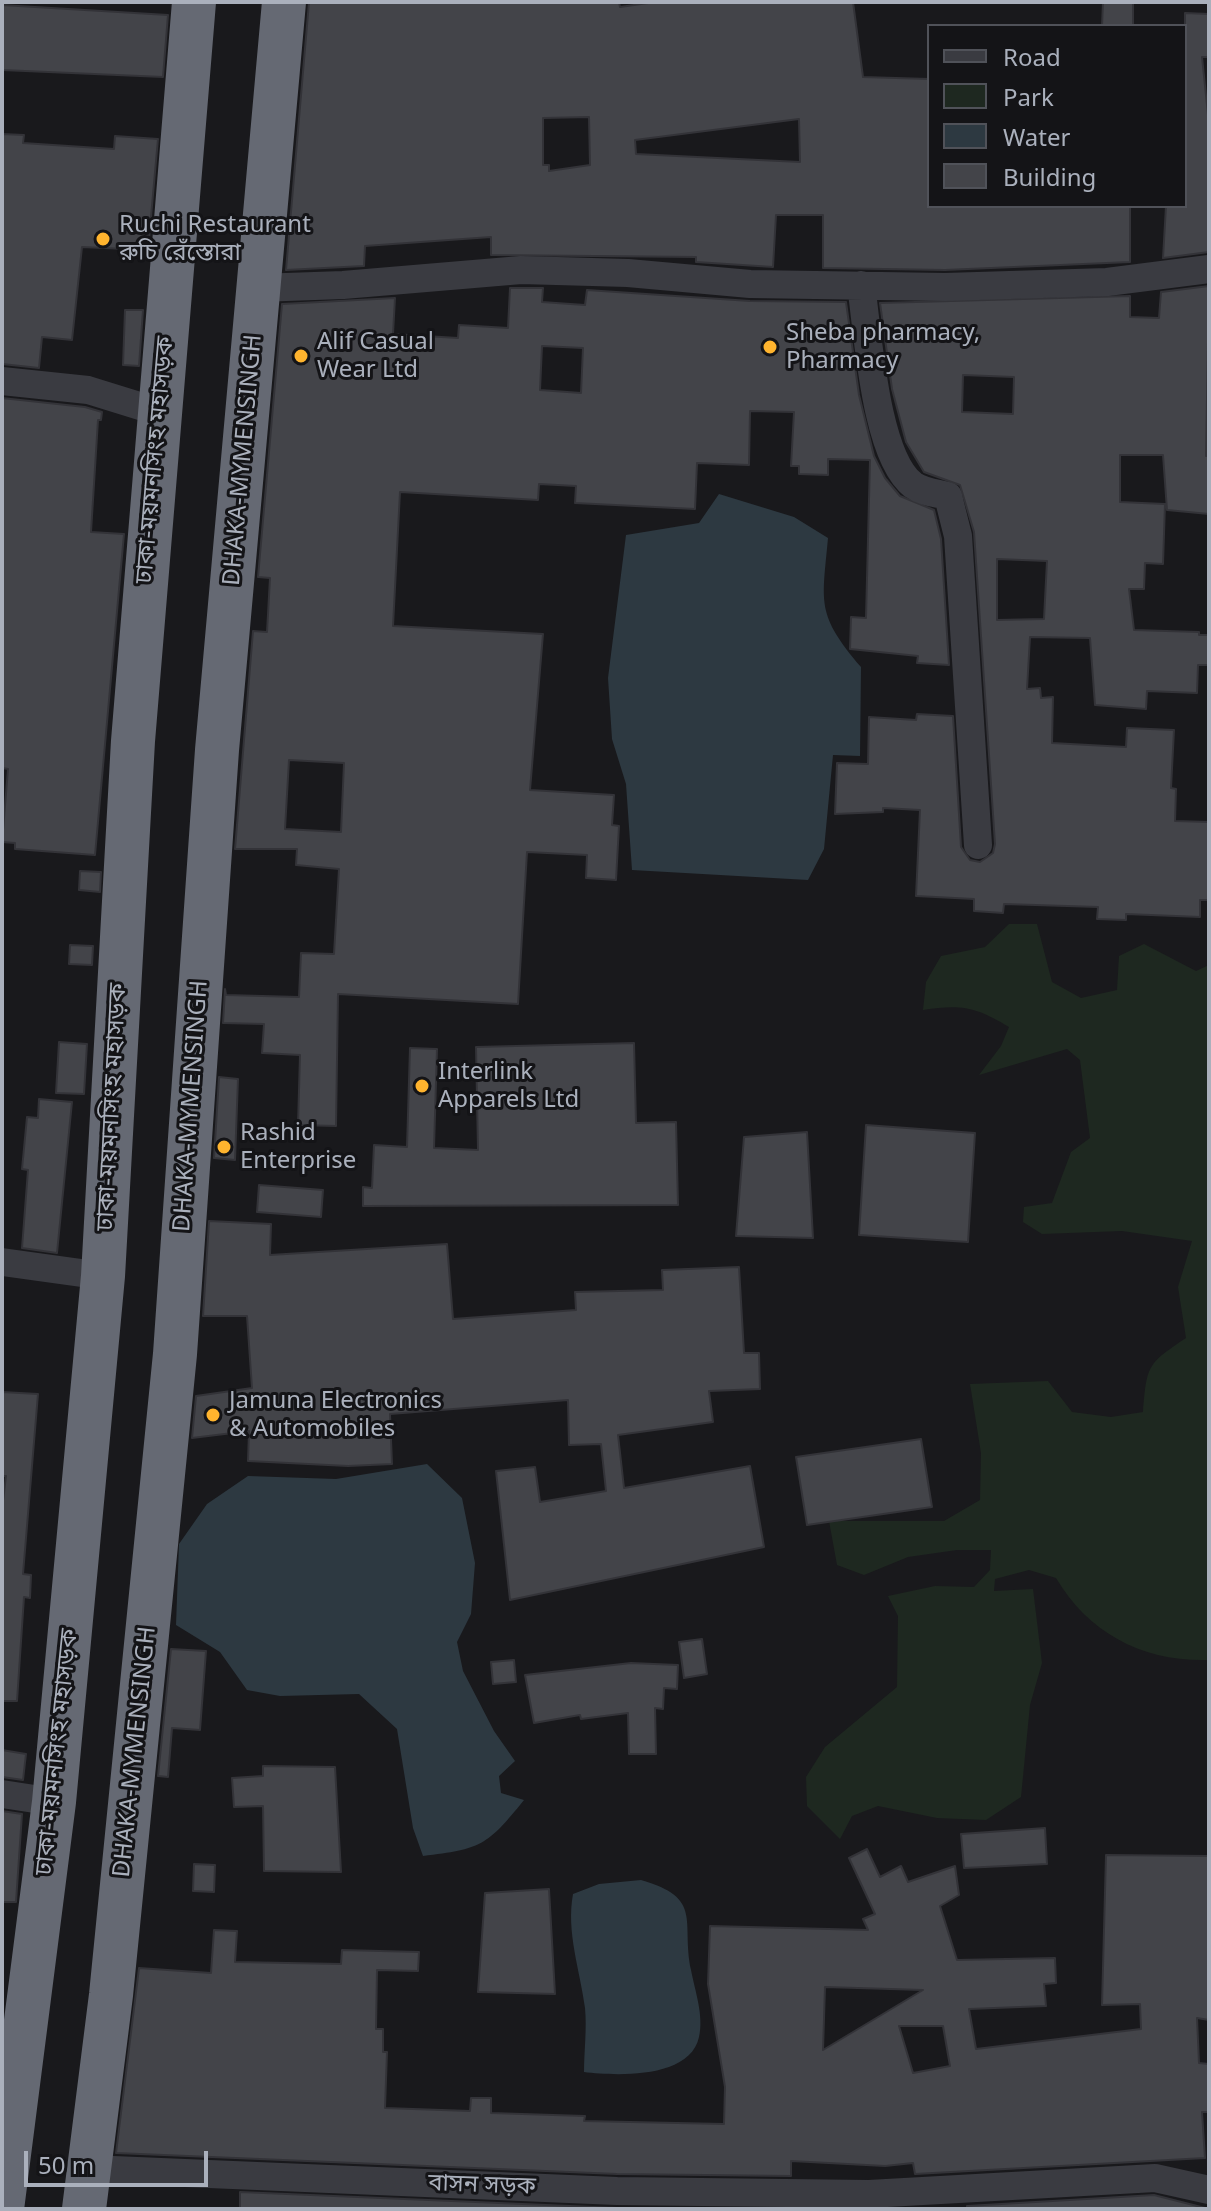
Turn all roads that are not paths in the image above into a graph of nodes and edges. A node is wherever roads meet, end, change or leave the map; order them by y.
1 (194, 2) edge
2 (284, 2) edge
3 (1209, 269) edge
4 (861, 285) junction
5 (258, 288) junction
6 (2, 381) edge
7 (159, 412) junction
8 (978, 845) dead end
9 (2, 1262) edge
10 (103, 1276) junction
11 (2, 1794) edge
12 (54, 1802) junction
13 (86, 2189) edge
14 (1209, 2190) edge
15 (2, 2209) edge

1 - 7 highway, ঢাকা-ময়মনসিংহ মহাসড়ক
2 - 5 highway, DHAKA-MYMENSINGH
3 - 4 street
4 - 5 street
4 - 8 street
5 - 13 highway, DHAKA-MYMENSINGH
6 - 7 street
7 - 10 highway, ঢাকা-ময়মনসিংহ মহাসড়ক
9 - 10 street
10 - 12 highway, ঢাকা-ময়মনসিংহ মহাসড়ক
11 - 12 street
12 - 15 highway, ঢাকা-ময়মনসিংহ মহাসড়ক
13 - 14 street, বাসন সড়ক

